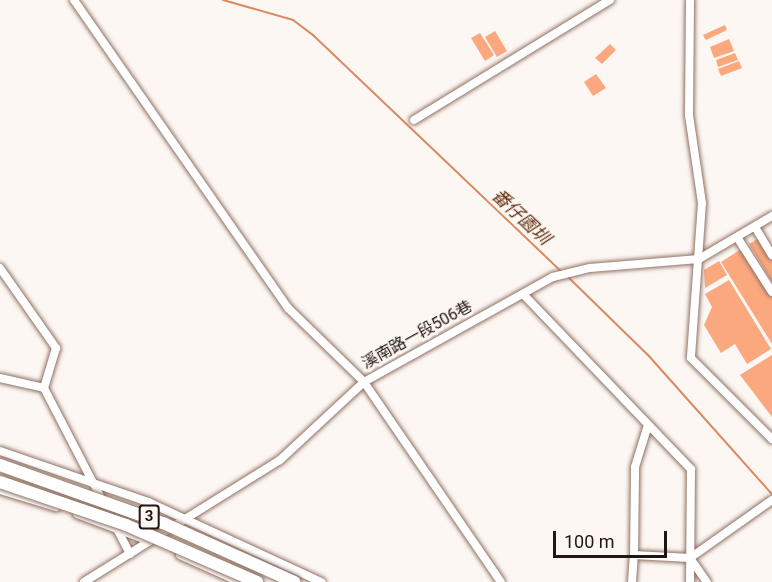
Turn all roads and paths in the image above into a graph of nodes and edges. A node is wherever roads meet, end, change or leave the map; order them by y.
1 (74, 0) edge
2 (610, 0) edge
3 (690, 0) edge
4 (414, 120) dead end
5 (772, 216) edge
6 (755, 226) junction
7 (737, 237) junction
8 (772, 255) edge
9 (699, 259) junction
10 (0, 268) edge
11 (772, 292) edge
12 (523, 294) junction
13 (0, 378) edge
14 (364, 381) junction
15 (44, 388) junction
16 (648, 425) junction
17 (772, 439) edge
18 (0, 451) edge
19 (0, 465) edge
20 (90, 479) junction
21 (0, 482) edge
22 (0, 490) edge
23 (772, 500) edge
24 (186, 519) junction
25 (116, 528) junction
26 (150, 542) junction
27 (130, 554) junction
28 (634, 555) junction
29 (690, 558) junction
30 (221, 573) junction
31 (84, 582) edge
32 (227, 582) edge
33 (240, 582) edge
34 (257, 582) edge
35 (294, 582) edge
36 (321, 582) edge
37 (501, 582) edge
38 (632, 582) edge
39 (690, 582) edge
40 (707, 582) edge

1 - 14 street
2 - 4 street
3 - 9 street
5 - 6 street, 溪南路一段506巷
6 - 7 street, 溪南路一段506巷
6 - 8 street
7 - 9 street, 溪南路一段506巷
7 - 11 street
9 - 12 street, 溪南路一段506巷
9 - 17 street
10 - 15 street
12 - 14 street, 溪南路一段506巷
12 - 16 street
13 - 15 street
14 - 24 street, 溪南路一段506巷
14 - 37 street
15 - 20 street
16 - 28 street
16 - 29 street
18 - 20 street
19 - 35 highway, 3, bridge
20 - 24 street
20 - 25 street
21 - 34 highway, 3, bridge
22 - 25 street
23 - 29 street
24 - 26 street, 溪南路一段506巷
24 - 36 street
25 - 26 street
25 - 27 street
26 - 27 street, 溪南路一段506巷
26 - 30 street
27 - 31 street, 溪南路一段506巷
28 - 29 street
28 - 38 street
29 - 39 street
29 - 40 street
30 - 32 street
30 - 33 street

